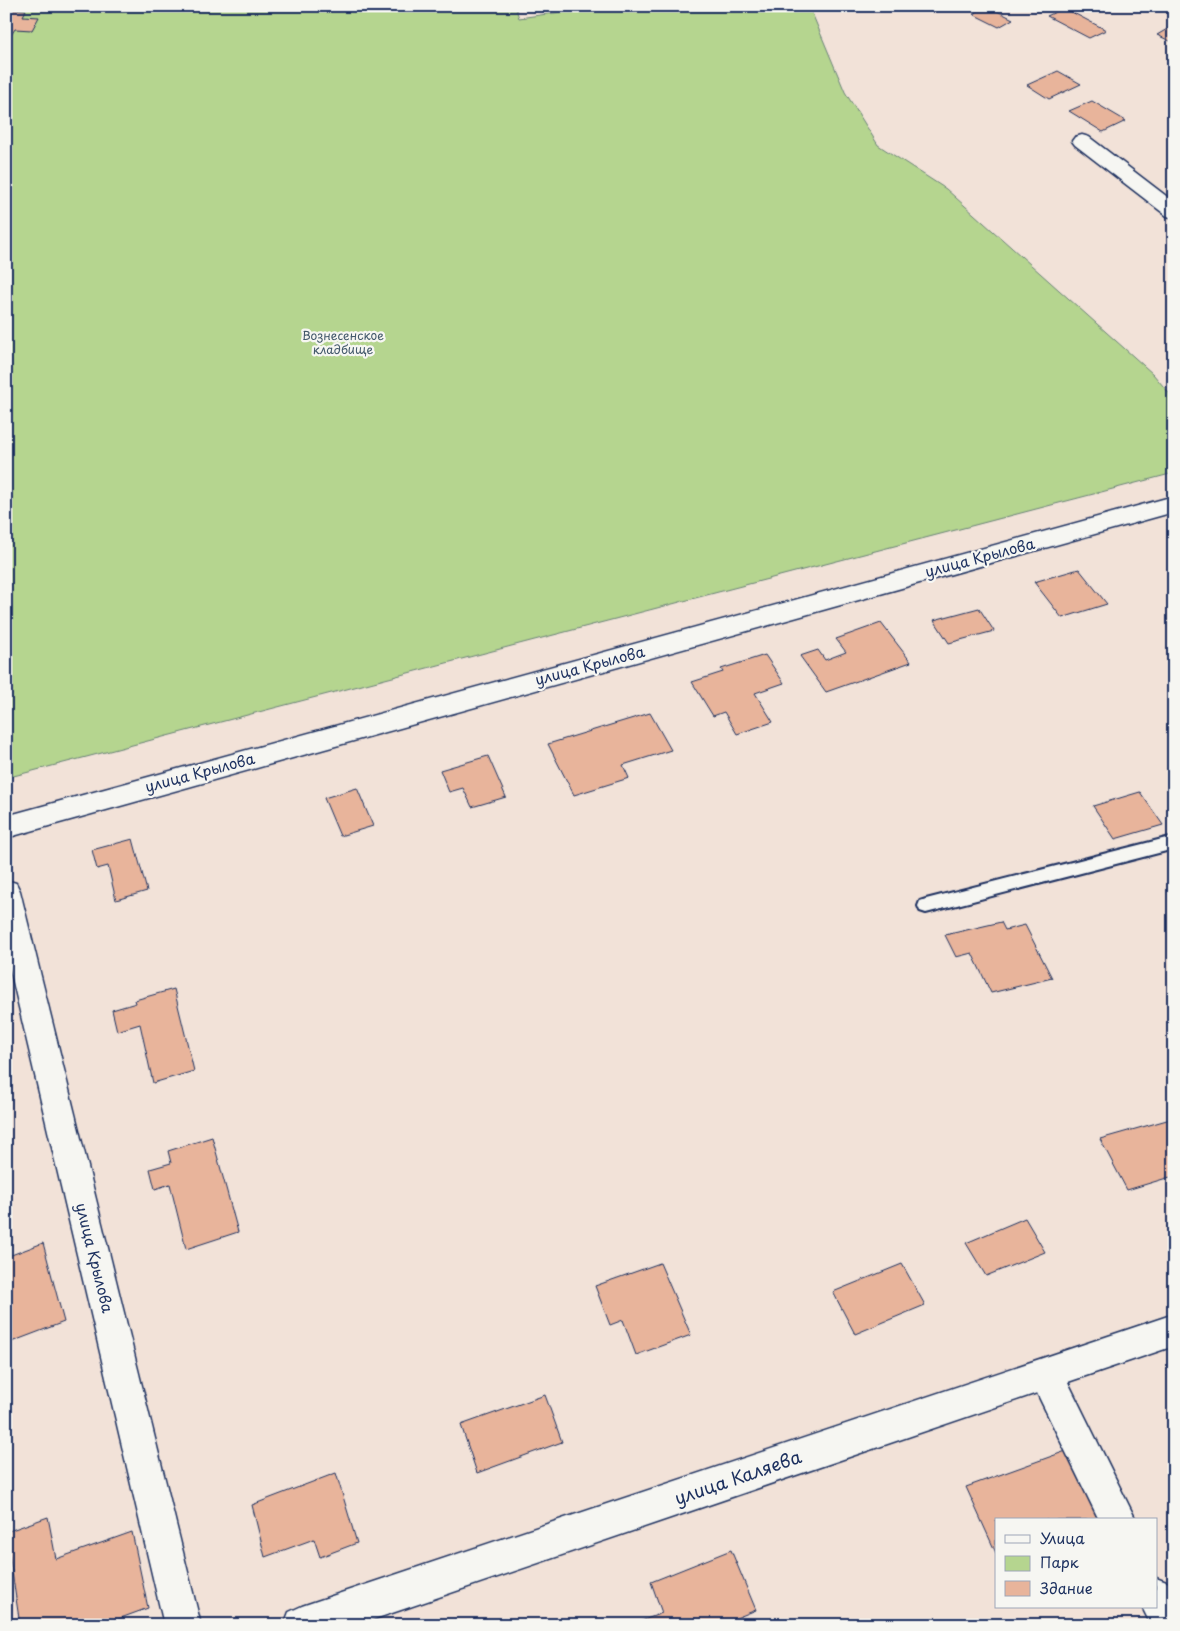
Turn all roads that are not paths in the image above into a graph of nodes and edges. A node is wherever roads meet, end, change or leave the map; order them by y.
1 (1082, 141) dead end
2 (1174, 212) edge
3 (1174, 504) edge
4 (6, 827) edge
5 (1174, 842) edge
6 (6, 891) edge
7 (926, 906) dead end
8 (1174, 1330) edge
9 (1046, 1374) junction
10 (1117, 1518) edge
11 (1158, 1600) edge
12 (183, 1625) edge
13 (302, 1625) edge
14 (1170, 1625) edge

1 - 2 street
3 - 4 street, улица Крылова
5 - 7 lane
6 - 12 street, улица Крылова
8 - 9 street, улица Каляева
9 - 10 street
9 - 13 street, улица Каляева
11 - 14 street

